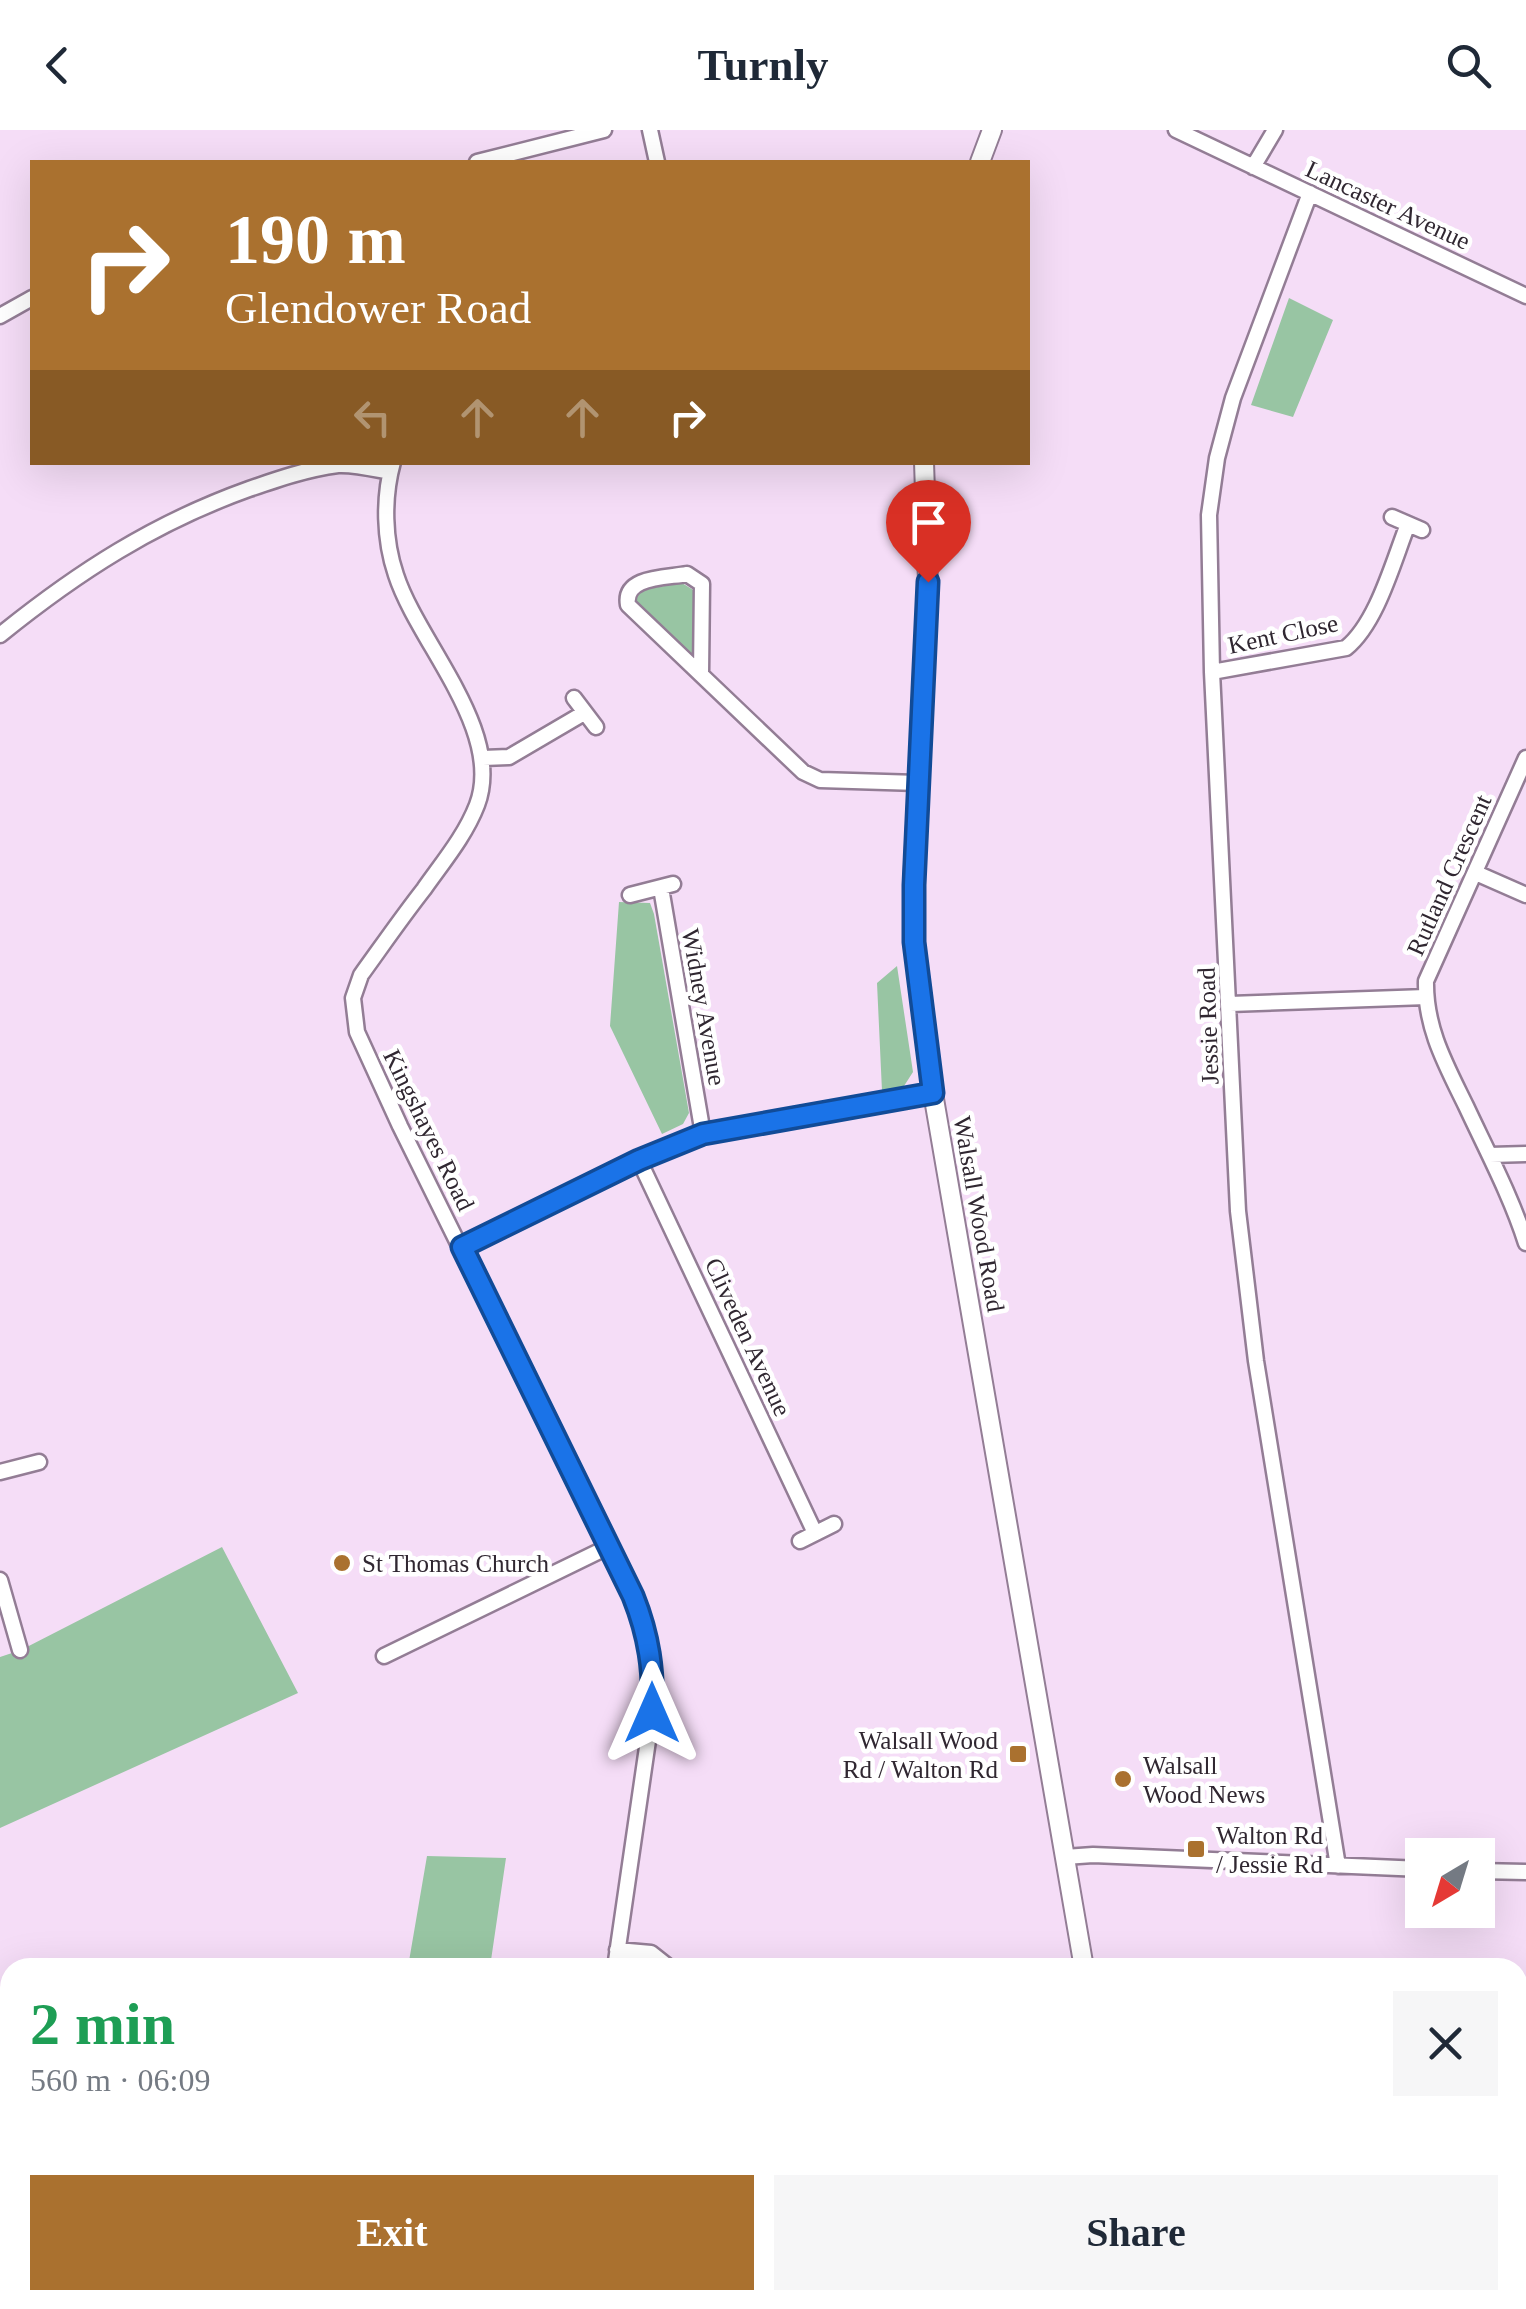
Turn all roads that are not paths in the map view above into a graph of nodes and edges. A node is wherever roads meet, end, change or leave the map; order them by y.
1 (604, 130) edge
2 (650, 130) edge
3 (992, 130) edge
4 (1176, 130) edge
5 (1275, 130) edge
6 (567, 134) edge
7 (483, 160) edge
8 (657, 160) edge
9 (981, 160) edge
10 (1254, 167) junction
11 (1310, 193) junction
12 (1526, 296) edge
13 (30, 299) edge
14 (0, 316) edge
15 (337, 465) edge
16 (359, 465) edge
17 (924, 465) edge
18 (392, 467) edge
19 (1392, 517) dead end
20 (0, 635) edge
21 (1212, 672) junction
22 (701, 673) junction
23 (574, 698) dead end
24 (584, 713) junction
25 (596, 728) dead end
26 (483, 758) junction
27 (1526, 758) edge
28 (918, 782) junction
29 (1476, 873) junction
30 (630, 895) dead end
31 (1526, 895) edge
32 (1426, 997) junction
33 (1230, 1004) junction
34 (933, 1093) junction
35 (703, 1134) junction
36 (1526, 1154) edge
37 (1490, 1156) junction
38 (639, 1160) junction
39 (1526, 1243) edge
40 (462, 1247) junction
41 (39, 1462) dead end
42 (0, 1472) edge
43 (834, 1524) dead end
44 (815, 1533) junction
45 (800, 1541) dead end
46 (610, 1546) junction
47 (0, 1580) edge
48 (27, 1606) dead end
49 (9, 1612) junction
50 (20, 1650) dead end
51 (384, 1656) dead end
52 (1065, 1857) junction
53 (1338, 1866) junction
54 (1405, 1868) edge
55 (1495, 1871) edge
56 (1526, 1872) edge
57 (617, 1950) junction
58 (616, 1958) edge
59 (657, 1958) edge
60 (1082, 1958) edge

1 - 6 street
2 - 8 street
3 - 9 street
4 - 10 street, Lancaster Avenue
5 - 10 street
6 - 7 street
10 - 11 street, Lancaster Avenue
11 - 12 street, Lancaster Avenue
11 - 21 street, Jessie Road
13 - 14 street
15 - 20 street
16 - 18 street
17 - 28 street, Walsall Wood Road
18 - 26 street, Kingshayes Road
19 - 21 street, Kent Close
21 - 33 street, Jessie Road
22 - 22 street
22 - 28 street
23 - 24 street
24 - 25 street
24 - 26 street
26 - 40 street, Kingshayes Road
27 - 29 street, Rutland Crescent
28 - 34 street, Walsall Wood Road
29 - 31 street
29 - 32 street, Rutland Crescent
30 - 35 street, Widney Avenue
32 - 33 street, Rutland Crescent
32 - 37 street
33 - 53 street, Jessie Road
34 - 35 street
34 - 52 street, Walsall Wood Road
35 - 38 street
36 - 37 street
37 - 39 street
38 - 40 street
38 - 44 street, Cliveden Avenue
40 - 46 street, Kingshayes Road
41 - 42 street
43 - 44 street
44 - 45 street
46 - 51 street
46 - 57 street, Kingshayes Road
47 - 49 street
48 - 49 street
49 - 50 street
52 - 53 street
52 - 60 street, Walsall Wood Road
53 - 54 street
55 - 56 street
57 - 58 street, Kingshayes Road
57 - 59 street

